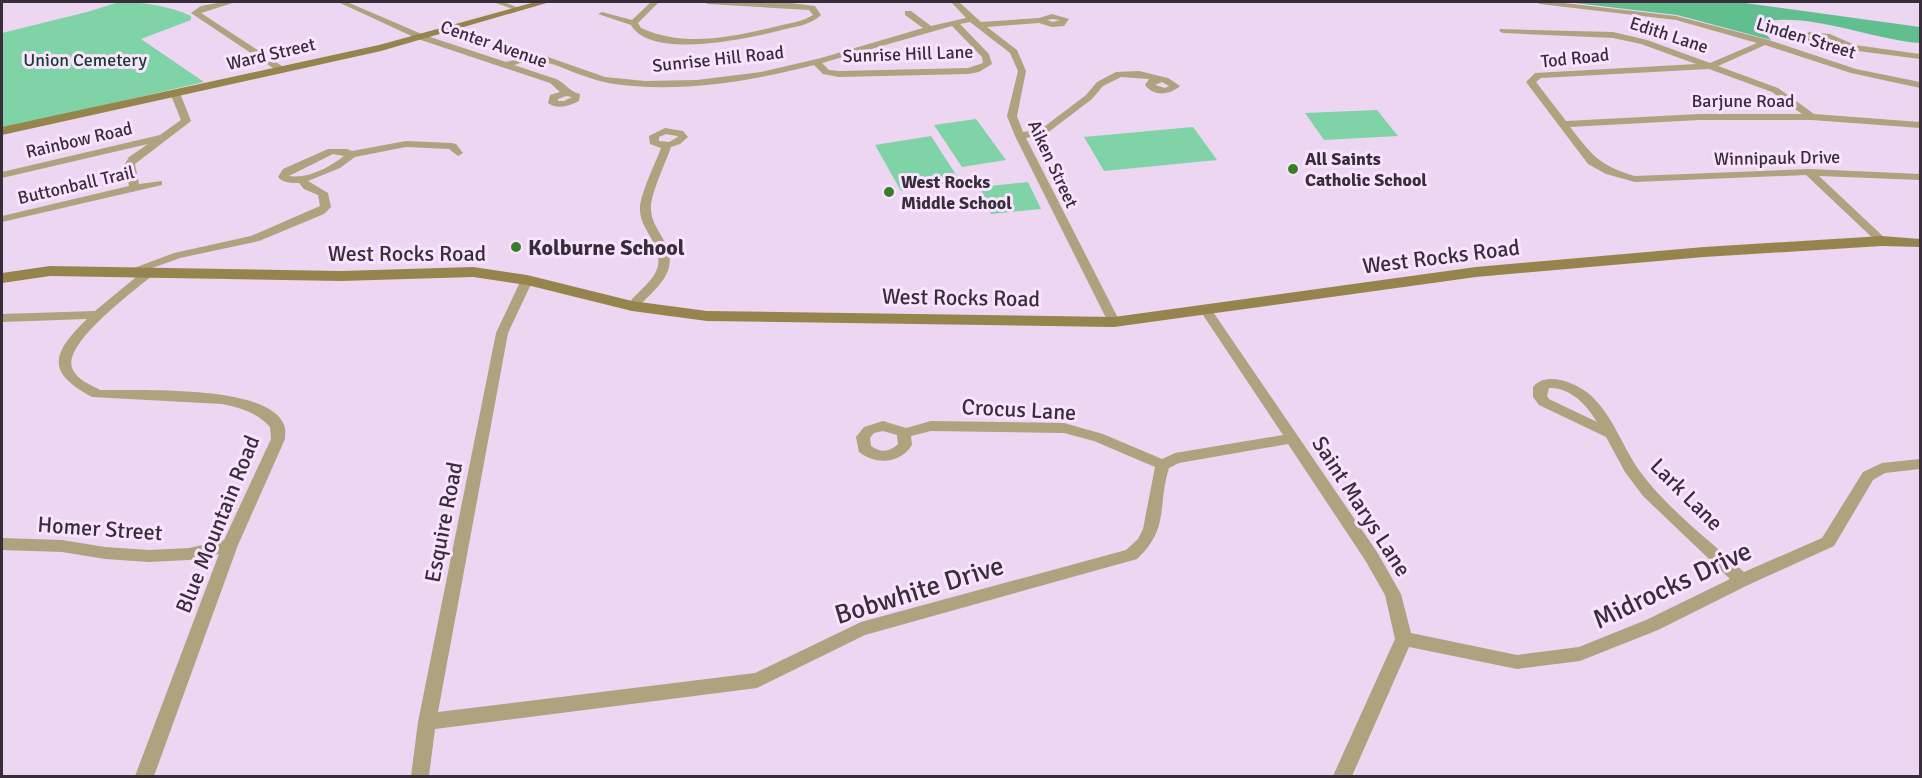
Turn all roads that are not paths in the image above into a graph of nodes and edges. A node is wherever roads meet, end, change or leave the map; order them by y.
1 (200, 2) edge
2 (232, 2) edge
3 (342, 2) edge
4 (497, 2) edge
5 (545, 2) edge
6 (655, 2) edge
7 (708, 2) edge
8 (955, 2) edge
9 (1540, 2) edge
10 (211, 6) junction
11 (518, 9) junction
12 (908, 12) dead end
13 (602, 14) dead end
14 (1040, 20) dead end
15 (976, 22) junction
16 (634, 23) junction
17 (954, 23) junction
18 (928, 28) junction
19 (1503, 32) dead end
20 (421, 37) junction
21 (1766, 42) junction
22 (1851, 46) dead end
23 (1920, 57) edge
24 (815, 61) junction
25 (504, 66) junction
26 (1711, 66) junction
27 (282, 69) junction
28 (1158, 80) dead end
29 (1920, 85) edge
30 (175, 93) junction
31 (566, 93) dead end
32 (1812, 117) junction
33 (1564, 124) junction
34 (1920, 125) edge
35 (2, 131) edge
36 (1020, 136) junction
37 (164, 137) junction
38 (667, 145) dead end
39 (458, 153) dead end
40 (350, 155) junction
41 (1809, 172) junction
42 (2, 175) edge
43 (1920, 177) edge
44 (1635, 179) joint
45 (302, 180) junction
46 (158, 183) dead end
47 (135, 189) junction
48 (2, 219) edge
49 (1882, 241) junction
50 (1920, 243) edge
51 (143, 271) junction
52 (2, 278) edge
53 (527, 280) junction
54 (632, 306) junction
55 (1205, 309) junction
56 (100, 315) junction
57 (2, 318) edge
58 (1114, 322) junction
59 (1609, 433) junction
60 (904, 434) dead end
61 (1290, 438) junction
62 (1920, 464) edge
63 (1162, 465) junction
64 (2, 544) edge
65 (230, 545) junction
66 (1742, 580) junction
67 (1404, 639) junction
68 (428, 722) junction
69 (144, 777) edge
70 (420, 777) edge
71 (1343, 777) edge

1 - 10 street
2 - 10 street
3 - 20 street, Center Avenue
4 - 11 street
5 - 11 main road, Ward Street
6 - 16 street
7 - 16 street
8 - 15 street, Aiken Street
9 - 21 street, Linden Street
10 - 27 street
11 - 20 main road, Ward Street
12 - 18 street
13 - 16 street
14 - 15 street, Sunrise Hill Road
15 - 17 street, Sunrise Hill Road
15 - 36 street, Aiken Street
17 - 18 street, Sunrise Hill Road
17 - 24 street, Sunrise Hill Lane
18 - 24 street, Sunrise Hill Road
19 - 26 street, Edith Lane
20 - 25 street, Center Avenue
20 - 27 main road, Ward Street
21 - 26 street, Tod Road
21 - 29 street, Linden Street
22 - 23 street
24 - 25 street, Sunrise Hill Road
25 - 31 street, Center Avenue
26 - 32 street, Edith Lane
26 - 33 street, Tod Road
27 - 30 main road, Ward Street
28 - 36 street
30 - 35 main road, Ward Street
30 - 37 street
32 - 33 street, Barjune Road
32 - 34 street, Barjune Road
33 - 44 street, Tod Road
36 - 58 street, Aiken Street
37 - 42 street, Rainbow Road
37 - 47 street
38 - 54 street
39 - 40 street, Blue Mountain Road
40 - 45 street, Blue Mountain Road
40 - 45 street, Blue Mountain Road
41 - 43 street, Winnipauk Drive
41 - 44 street, Winnipauk Drive
41 - 49 street
45 - 51 street, Blue Mountain Road
46 - 47 street, Buttonball Trail
47 - 48 street, Buttonball Trail
49 - 50 main road, West Rocks Road
49 - 55 main road, West Rocks Road
51 - 52 main road, West Rocks Road
51 - 53 main road, West Rocks Road
51 - 56 street, Blue Mountain Road
53 - 54 main road, West Rocks Road
53 - 68 street, Esquire Road
54 - 58 main road, West Rocks Road
55 - 58 main road, West Rocks Road
55 - 61 street, Saint Marys Lane
56 - 57 street
56 - 65 street, Blue Mountain Road
59 - 59 street, Lark Lane
59 - 66 street, Lark Lane
60 - 63 street, Crocus Lane
61 - 63 street
61 - 67 street, Saint Marys Lane
62 - 66 street, Midrocks Drive
63 - 68 street, Bobwhite Drive
64 - 65 street, Homer Street
65 - 69 street, Blue Mountain Road
66 - 67 street, Midrocks Drive
67 - 71 street
68 - 70 street, Esquire Road

